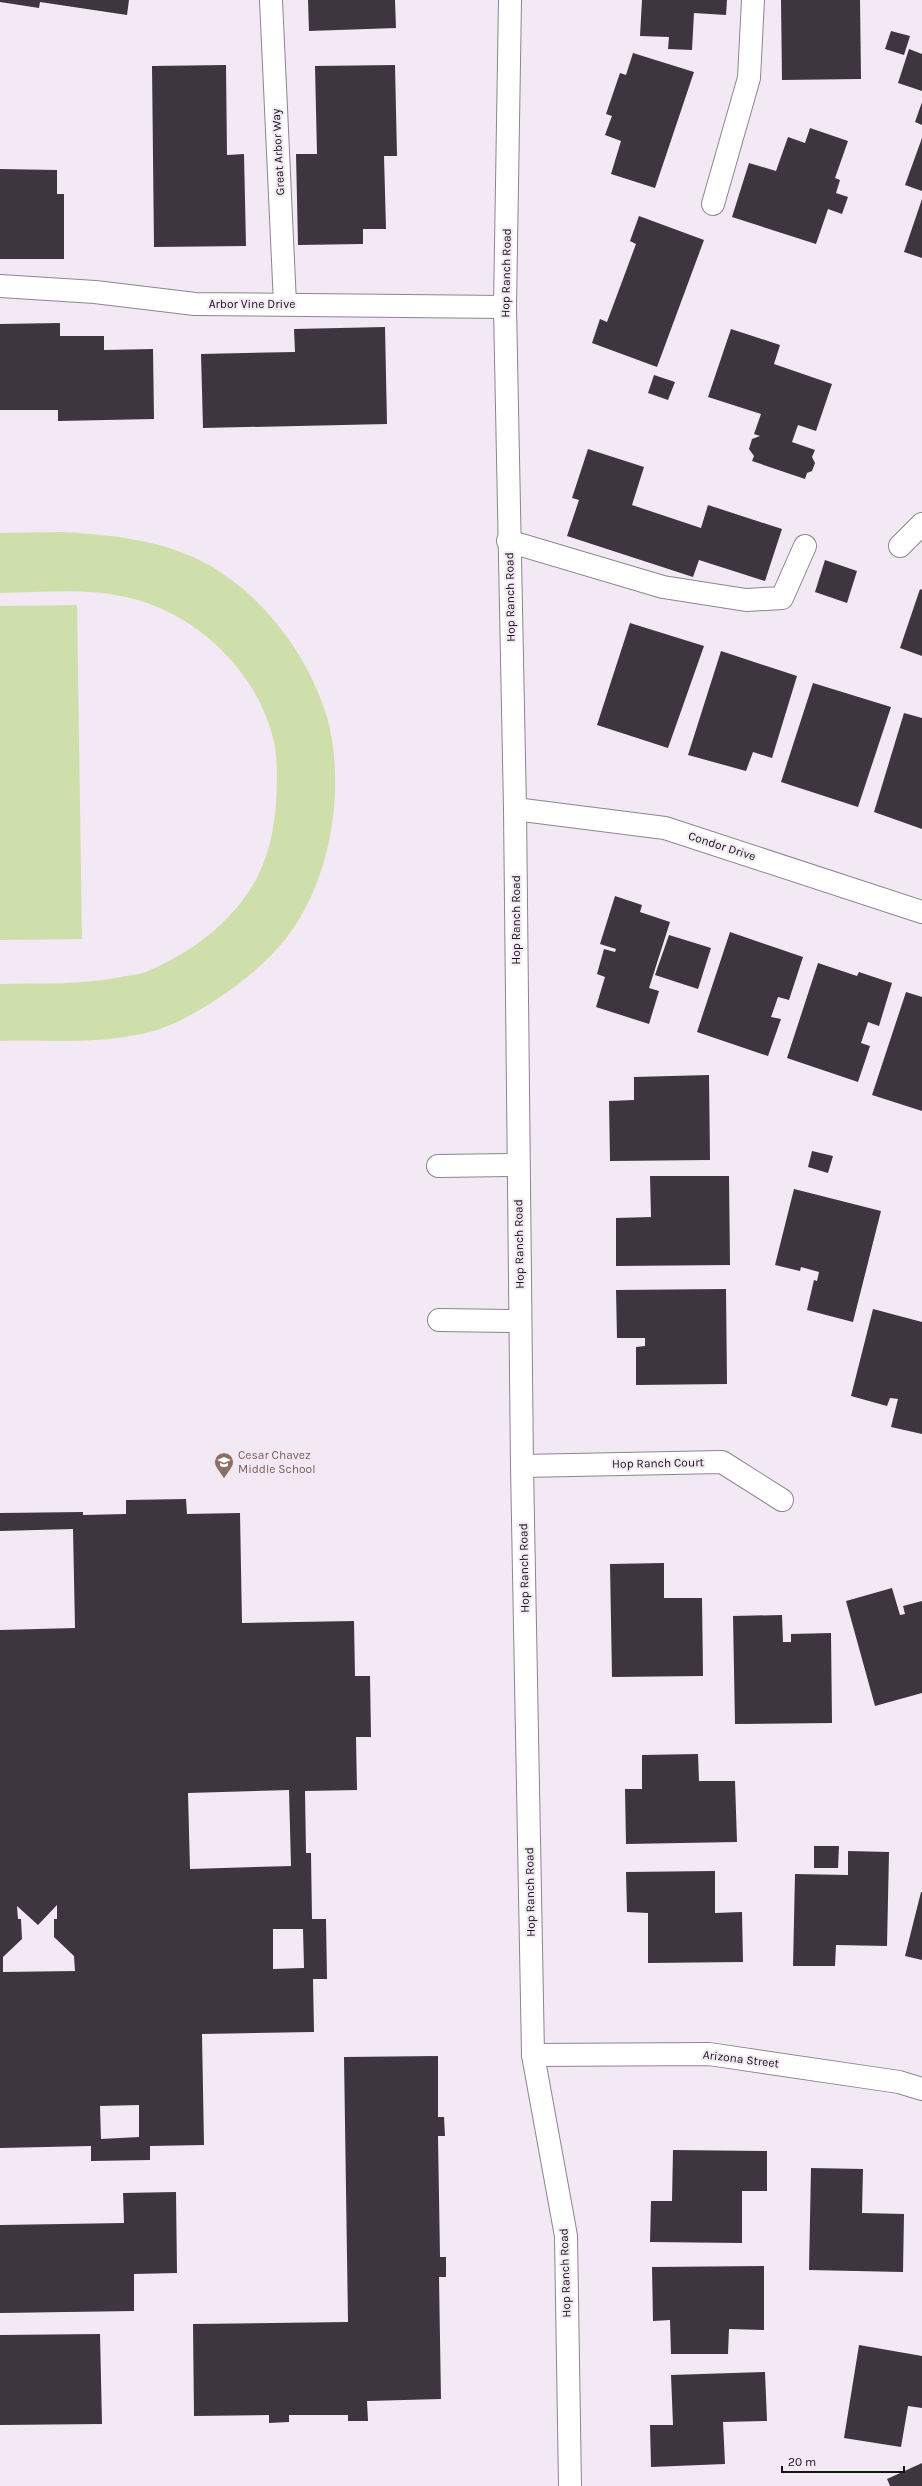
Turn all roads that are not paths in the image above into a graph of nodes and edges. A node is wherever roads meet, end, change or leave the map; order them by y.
1 (271, 0) edge
2 (510, 0) edge
3 (753, 0) edge
4 (713, 204) dead end
5 (0, 286) edge
6 (285, 304) junction
7 (505, 307) junction
8 (922, 524) edge
9 (508, 542) junction
10 (805, 546) dead end
11 (900, 546) dead end
12 (515, 809) junction
13 (922, 912) edge
14 (518, 1164) junction
15 (438, 1166) dead end
16 (438, 1320) dead end
17 (520, 1321) junction
18 (522, 1466) junction
19 (782, 1500) dead end
20 (533, 2055) junction
21 (922, 2089) edge
22 (570, 2486) edge

1 - 6 street, Great Arbor Way
2 - 7 street, Hop Ranch Road
3 - 4 street
5 - 6 street, Arbor Vine Drive
6 - 7 street, Arbor Vine Drive
7 - 9 street, Hop Ranch Road
8 - 11 street
9 - 10 street
9 - 12 street, Hop Ranch Road
12 - 13 street, Condor Drive
12 - 14 street, Hop Ranch Road
14 - 15 street
14 - 17 street, Hop Ranch Road
16 - 17 street
17 - 18 street, Hop Ranch Road
18 - 19 street, Hop Ranch Court
18 - 20 street, Hop Ranch Road
20 - 21 street, Arizona Street
20 - 22 street, Hop Ranch Road

